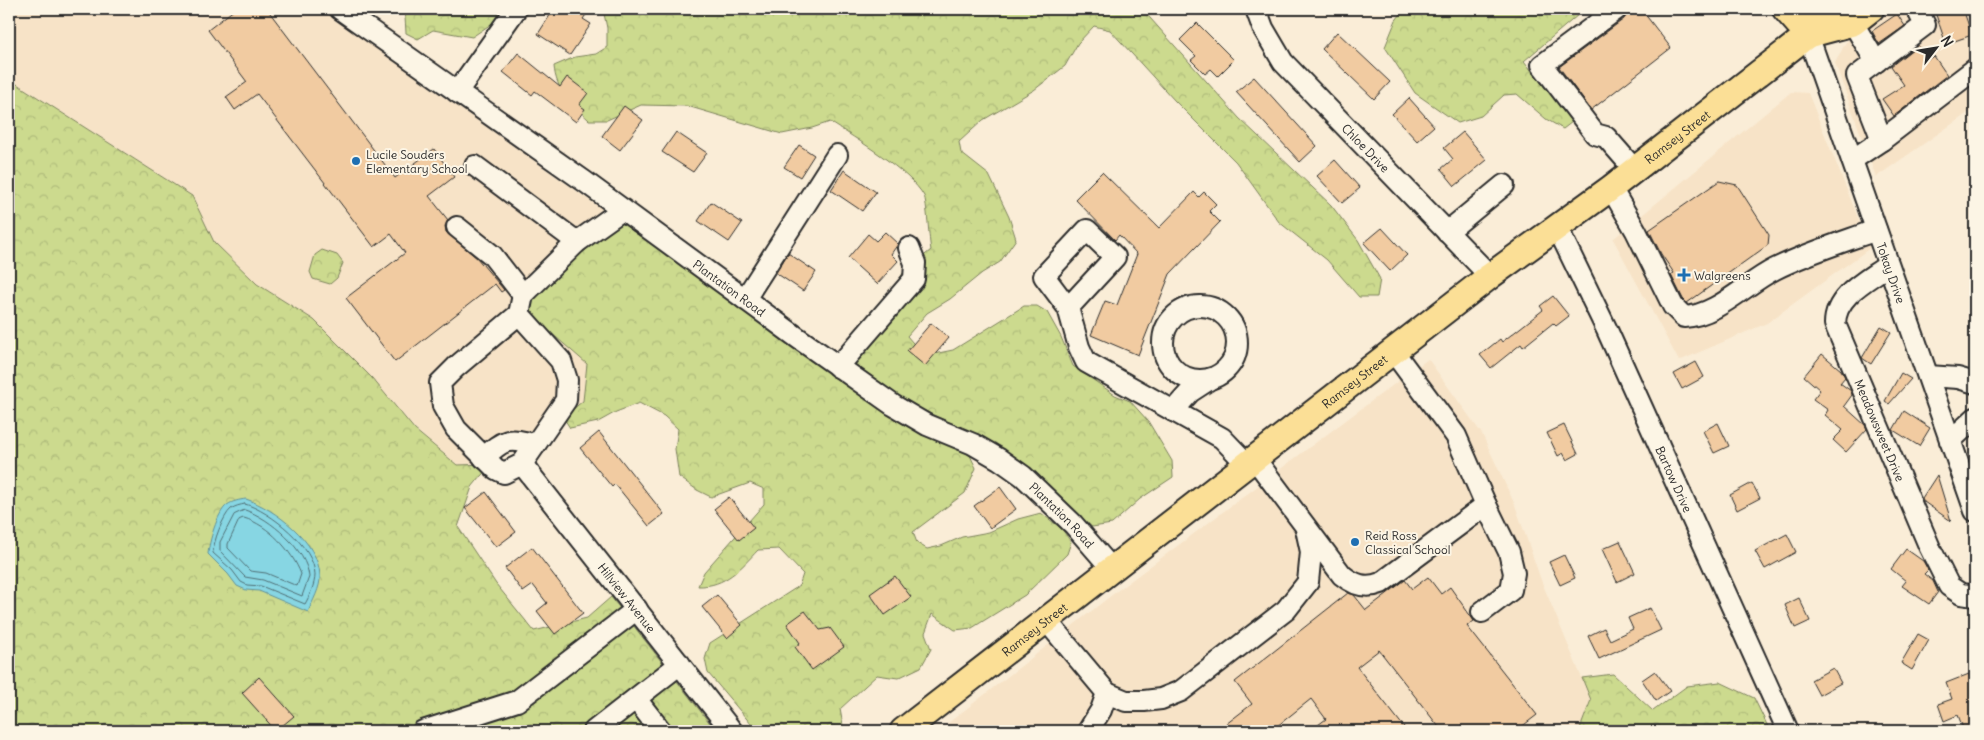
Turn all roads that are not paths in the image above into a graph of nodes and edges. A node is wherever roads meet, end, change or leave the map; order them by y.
1 (340, 9) edge
2 (516, 9) edge
3 (1256, 9) edge
4 (1617, 9) edge
5 (1785, 9) edge
6 (1800, 9) edge
7 (1826, 9) edge
8 (1917, 9) edge
9 (1862, 16) edge
10 (1808, 35) junction
11 (1876, 62) junction
12 (1975, 69) edge
13 (1857, 76) junction
14 (1827, 91) junction
15 (457, 92) junction
16 (1882, 140) junction
17 (837, 155) dead end
18 (1852, 160) junction
19 (476, 166) dead end
20 (1634, 169) junction
21 (1504, 185) dead end
22 (1611, 188) junction
23 (622, 210) junction
24 (457, 227) dead end
25 (1557, 227) junction
26 (1876, 230) junction
27 (1447, 232) junction
28 (577, 242) junction
29 (909, 248) dead end
30 (1888, 265) junction
31 (1490, 276) junction
32 (745, 299) junction
33 (521, 305) junction
34 (1068, 308) dead end
35 (1393, 352) junction
36 (838, 366) junction
37 (1928, 376) junction
38 (1210, 379) dead end
39 (1975, 383) edge
40 (1173, 411) junction
41 (1975, 418) edge
42 (1950, 441) junction
43 (535, 446) junction
44 (484, 458) junction
45 (1251, 462) junction
46 (522, 464) junction
47 (1486, 504) junction
48 (1975, 511) edge
49 (1305, 525) junction
50 (1112, 570) junction
51 (1975, 596) edge
52 (637, 609) junction
53 (1482, 612) dead end
54 (1046, 620) junction
55 (680, 664) junction
56 (1107, 693) junction
57 (636, 699) junction
58 (423, 731) edge
59 (594, 731) edge
60 (661, 731) edge
61 (732, 731) edge
62 (903, 731) edge
63 (1088, 731) edge
64 (1788, 731) edge

1 - 15 street, Plantation Road
2 - 15 street
3 - 27 street, Chloe Drive
4 - 20 street
5 - 10 main road
6 - 10 main road
7 - 10 main road, Ramsey Street
8 - 11 street
9 - 10 main road, Ramsey Street
9 - 11 street
10 - 14 street, Tokay Drive
10 - 20 main road, Ramsey Street
11 - 13 street
12 - 16 street
13 - 14 street
13 - 16 street
14 - 18 street, Tokay Drive
15 - 23 street, Plantation Road
16 - 18 street
17 - 32 street
18 - 26 street, Tokay Drive
19 - 28 street
20 - 22 main road, Ramsey Street
21 - 27 street
22 - 25 main road, Ramsey Street
22 - 26 street
23 - 28 street
23 - 32 street, Plantation Road
24 - 33 street
25 - 31 main road, Ramsey Street
25 - 64 street, Bartow Drive
26 - 30 street, Tokay Drive
27 - 31 street, Chloe Drive
28 - 33 street
29 - 36 street
30 - 37 street, Tokay Drive
30 - 51 street, Meadowsweet Drive
31 - 35 main road, Ramsey Street
32 - 36 street, Plantation Road
33 - 43 street
33 - 44 street
34 - 40 street
35 - 45 main road, Ramsey Street
35 - 47 street
36 - 50 street, Plantation Road
37 - 39 street
37 - 42 street, Tokay Drive
38 - 40 street
40 - 45 street
41 - 42 street
42 - 48 street, Tokay Drive
43 - 44 street
43 - 46 street
44 - 46 street
45 - 49 street
45 - 50 main road, Ramsey Street
46 - 52 street, Hillview Avenue
47 - 49 street
47 - 53 street
49 - 56 street
50 - 54 main road, Ramsey Street
52 - 55 street, Hillview Avenue
52 - 58 street
54 - 56 street
54 - 62 main road, Ramsey Street
55 - 57 street
55 - 61 street, Hillview Avenue
56 - 63 street
57 - 59 street
57 - 60 street

